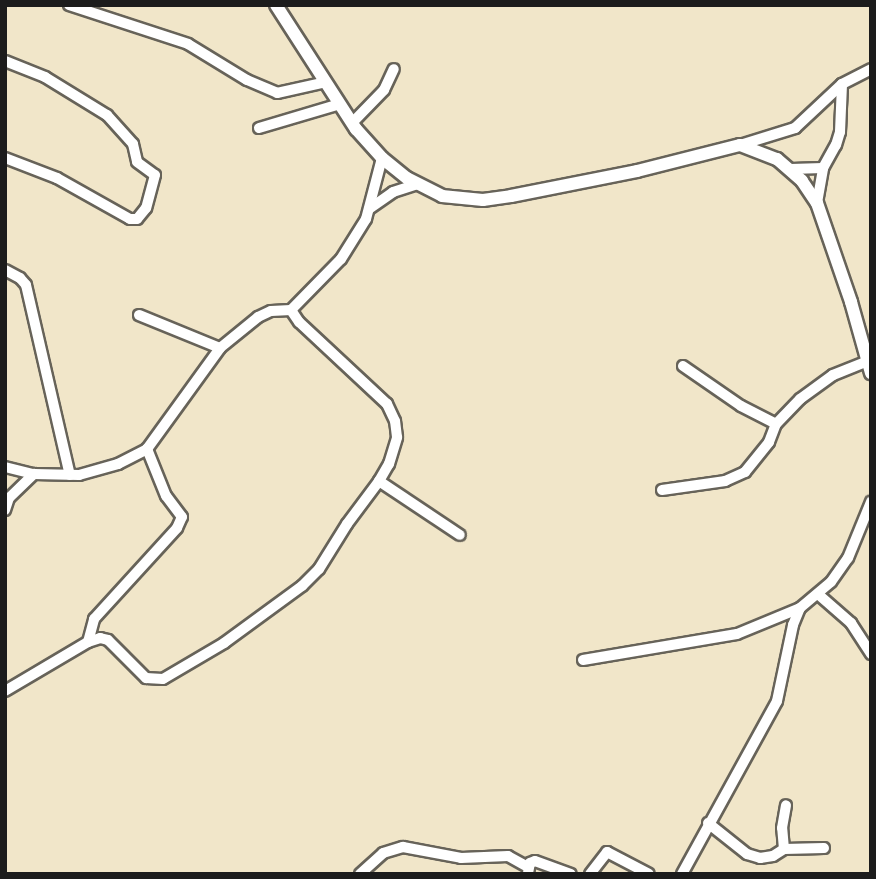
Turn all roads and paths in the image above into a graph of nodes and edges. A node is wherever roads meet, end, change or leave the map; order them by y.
1 (69, 5) edge
2 (265, 5) edge
3 (94, 9) edge
4 (278, 9) edge
5 (5, 61) edge
6 (394, 69) dead end
7 (871, 69) edge
8 (326, 82) junction
9 (842, 84) junction
10 (340, 104) junction
11 (352, 123) junction
12 (259, 128) dead end
13 (740, 145) junction
14 (5, 158) edge
15 (382, 158) junction
16 (823, 168) junction
17 (792, 169) junction
18 (418, 184) junction
19 (817, 203) junction
20 (369, 209) junction
21 (5, 270) edge
22 (291, 310) junction
23 (139, 315) dead end
24 (220, 348) junction
25 (683, 366) dead end
26 (869, 367) edge
27 (776, 424) junction
28 (147, 449) junction
29 (5, 467) edge
30 (34, 474) junction
31 (70, 475) junction
32 (379, 481) junction
33 (662, 490) dead end
34 (871, 502) edge
35 (5, 510) edge
36 (460, 536) dead end
37 (818, 595) junction
38 (800, 608) junction
39 (88, 642) junction
40 (871, 654) edge
41 (583, 660) dead end
42 (5, 691) edge
43 (786, 805) dead end
44 (708, 823) junction
45 (699, 843) dead end
46 (824, 848) dead end
47 (783, 849) junction
48 (528, 870) edge
49 (360, 874) edge
50 (570, 874) edge
51 (590, 874) edge
52 (649, 874) edge
53 (682, 874) edge

1 - 3 street
2 - 4 street
3 - 8 street
4 - 8 street
5 - 14 street
6 - 11 street
7 - 9 street
8 - 10 street
9 - 13 street
9 - 16 street
10 - 11 street
10 - 12 street
11 - 15 street
13 - 17 street
13 - 18 street
15 - 18 street
15 - 20 street
16 - 17 street
16 - 19 street
17 - 19 street
18 - 20 street
19 - 26 street
20 - 22 street
21 - 31 street
22 - 24 street
22 - 32 street
23 - 24 street
24 - 28 street
25 - 27 street
26 - 27 street
27 - 33 street
28 - 31 street
28 - 39 street
29 - 30 street
30 - 31 street
30 - 35 street
32 - 36 street
32 - 39 street
34 - 37 street
37 - 38 street
37 - 40 street
38 - 41 street
38 - 44 street
39 - 42 street
43 - 47 street
44 - 47 street
44 - 53 street
45 - 53 street
46 - 47 street
48 - 49 street
48 - 50 street
51 - 52 street

